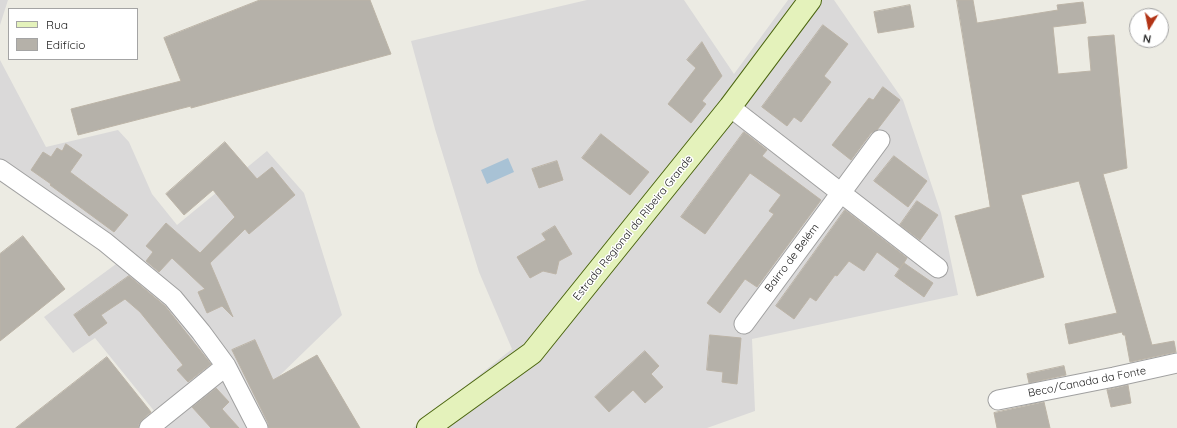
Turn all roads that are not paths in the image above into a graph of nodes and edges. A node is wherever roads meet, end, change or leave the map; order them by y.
1 (810, 0) edge
2 (730, 107) junction
3 (880, 140) dead end
4 (0, 169) edge
5 (841, 193) junction
6 (938, 268) dead end
7 (744, 324) dead end
8 (1177, 363) edge
9 (226, 366) junction
10 (998, 400) dead end
11 (149, 428) edge
12 (258, 428) edge
13 (428, 428) edge

1 - 2 main road, Estrada Regional da Ribeira Grande
2 - 5 street
2 - 13 main road, Estrada Regional da Ribeira Grande
3 - 5 street, Bairro de Belém
4 - 9 street
5 - 6 street
5 - 7 street, Bairro de Belém
8 - 10 street, Beco/Canada da Fonte
9 - 11 street
9 - 12 street

